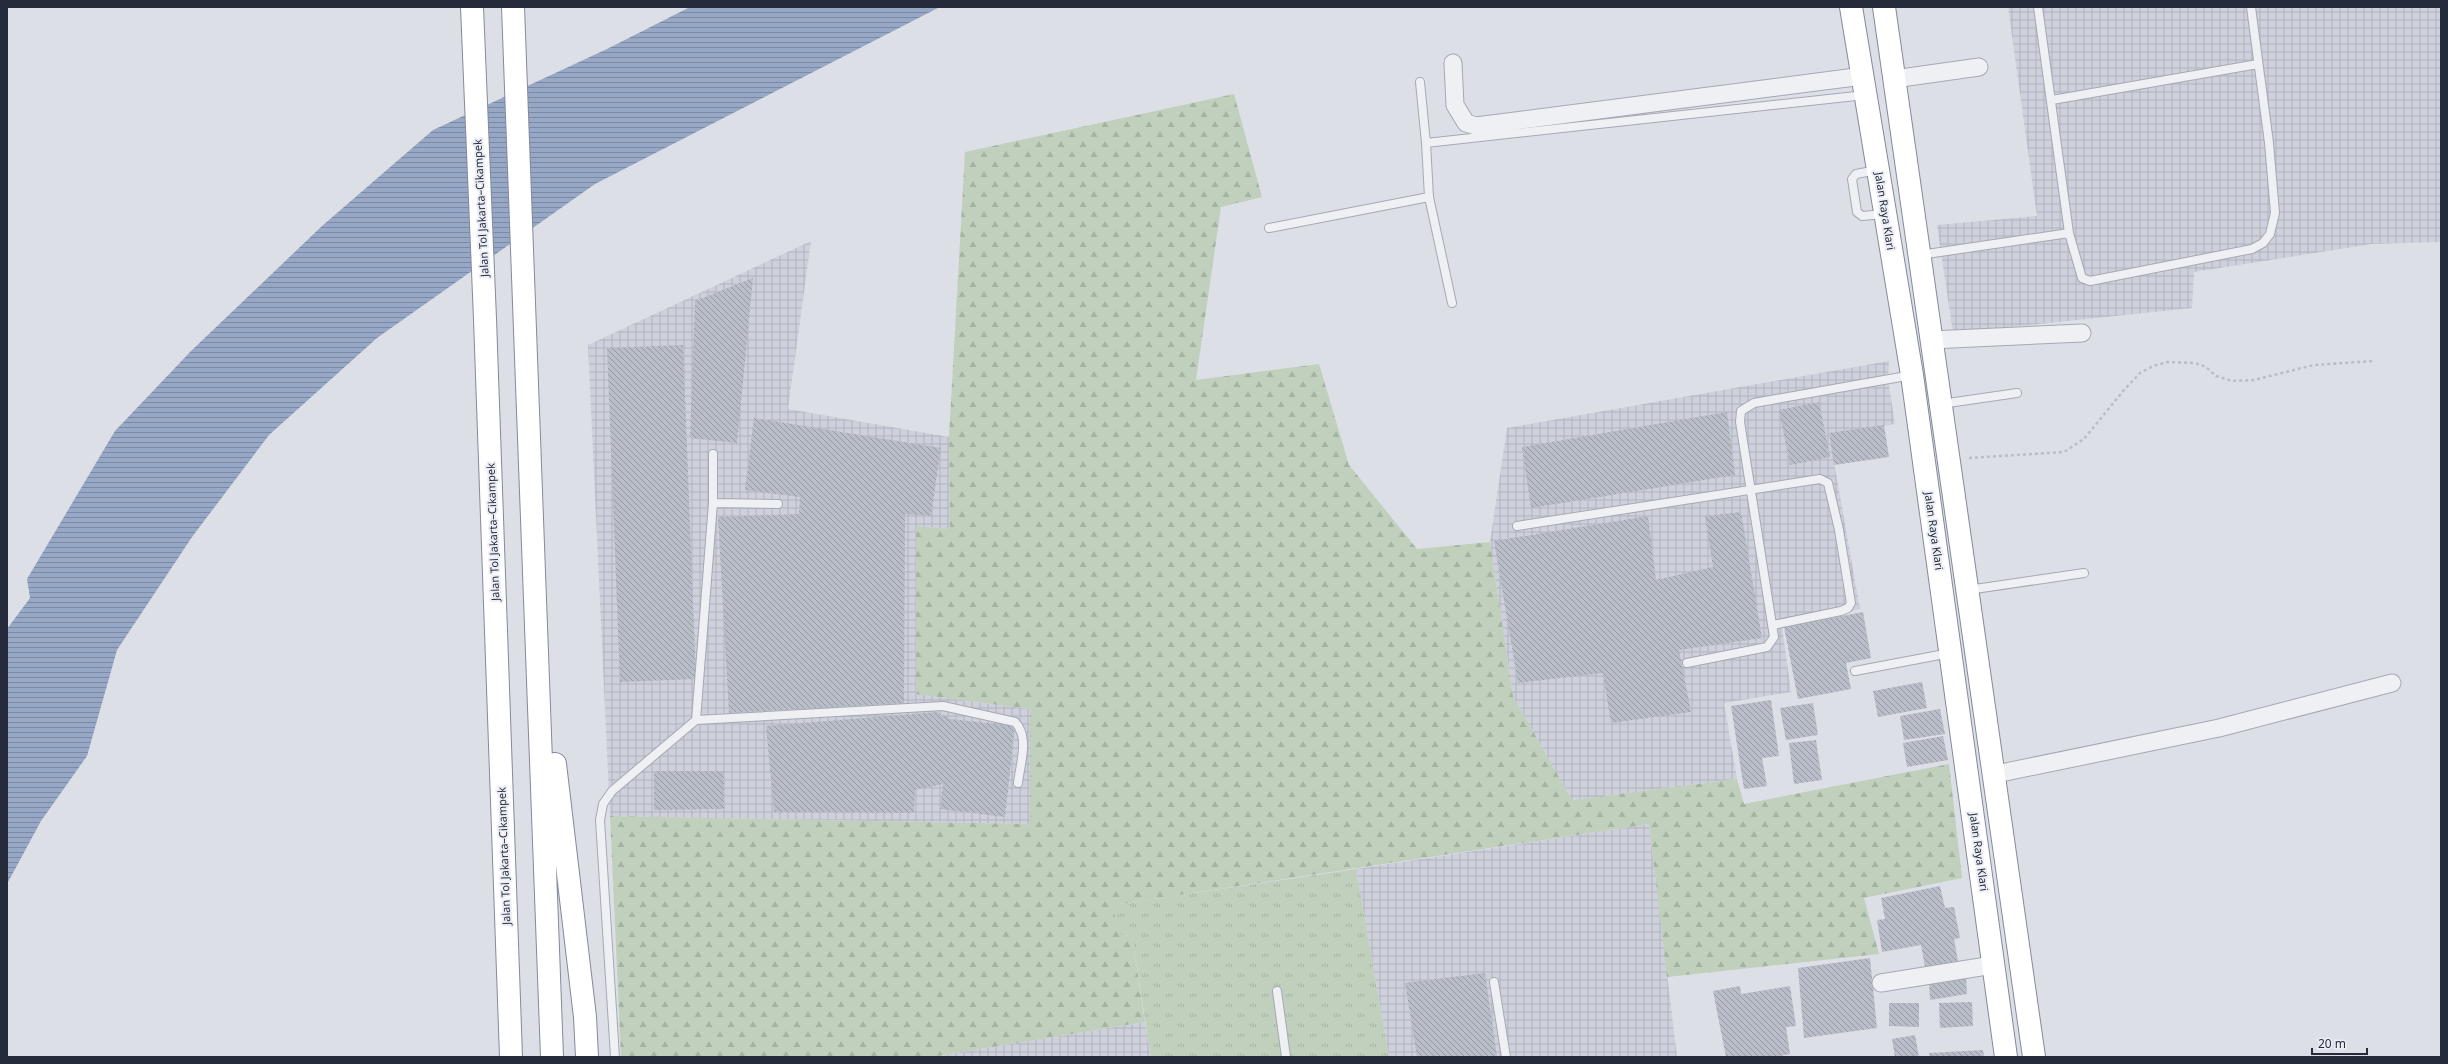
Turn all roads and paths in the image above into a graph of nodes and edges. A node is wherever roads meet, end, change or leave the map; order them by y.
1 (472, 7) edge
2 (513, 7) edge
3 (1851, 7) edge
4 (1884, 7) edge
5 (2038, 7) edge
6 (2251, 7) edge
7 (1453, 63) dead end
8 (2258, 64) junction
9 (1979, 67) dead end
10 (1894, 79) junction
11 (1420, 82) dead end
12 (1864, 86) junction
13 (2052, 100) junction
14 (1426, 142) junction
15 (1428, 197) junction
16 (1269, 228) dead end
17 (2069, 233) junction
18 (1920, 255) junction
19 (1452, 303) dead end
20 (2082, 333) dead end
21 (1931, 340) junction
22 (2374, 361) dead end
23 (1912, 375) junction
24 (2017, 393) dead end
25 (1940, 404) junction
26 (713, 454) dead end
27 (1948, 460) junction
28 (1750, 490) junction
29 (713, 503) junction
30 (778, 504) dead end
31 (1518, 526) dead end
32 (2084, 573) dead end
33 (1967, 590) junction
34 (536, 605) junction
35 (1773, 625) junction
36 (1951, 653) junction
37 (1687, 662) dead end
38 (1855, 671) dead end
39 (2392, 683) dead end
40 (696, 720) junction
41 (1996, 774) junction
42 (1018, 783) dead end
43 (1993, 966) junction
44 (1494, 982) dead end
45 (1881, 982) dead end
46 (1277, 991) dead end
47 (511, 1057) edge
48 (552, 1057) edge
49 (587, 1057) edge
50 (615, 1057) edge
51 (1286, 1057) edge
52 (1506, 1057) edge
53 (2006, 1057) edge
54 (2034, 1057) edge

1 - 47 highway, Jalan Tol Jakarta–Cikampek
2 - 34 highway
3 - 12 highway, Jalan Raya Klari
4 - 10 highway
5 - 13 lane
6 - 8 lane
7 - 12 street
8 - 13 lane
8 - 17 lane
9 - 10 street
10 - 18 highway
11 - 14 lane
12 - 14 lane
12 - 23 highway, Jalan Raya Klari
13 - 17 lane
14 - 15 lane
15 - 16 lane
15 - 19 lane
17 - 18 lane
18 - 21 highway
20 - 21 street
21 - 25 highway
22 - 27 path
23 - 28 lane
23 - 36 highway, Jalan Raya Klari
24 - 25 lane
25 - 27 highway
26 - 29 lane
27 - 33 highway
28 - 31 lane
28 - 35 lane
28 - 35 lane
29 - 30 lane
29 - 40 lane
32 - 33 lane
33 - 41 highway
34 - 48 highway
34 - 49 highway
35 - 37 lane
36 - 38 lane
36 - 43 highway, Jalan Raya Klari
39 - 41 street
40 - 42 lane
40 - 50 lane
41 - 54 highway
43 - 45 street
43 - 53 highway, Jalan Raya Klari
44 - 52 lane
46 - 51 lane

